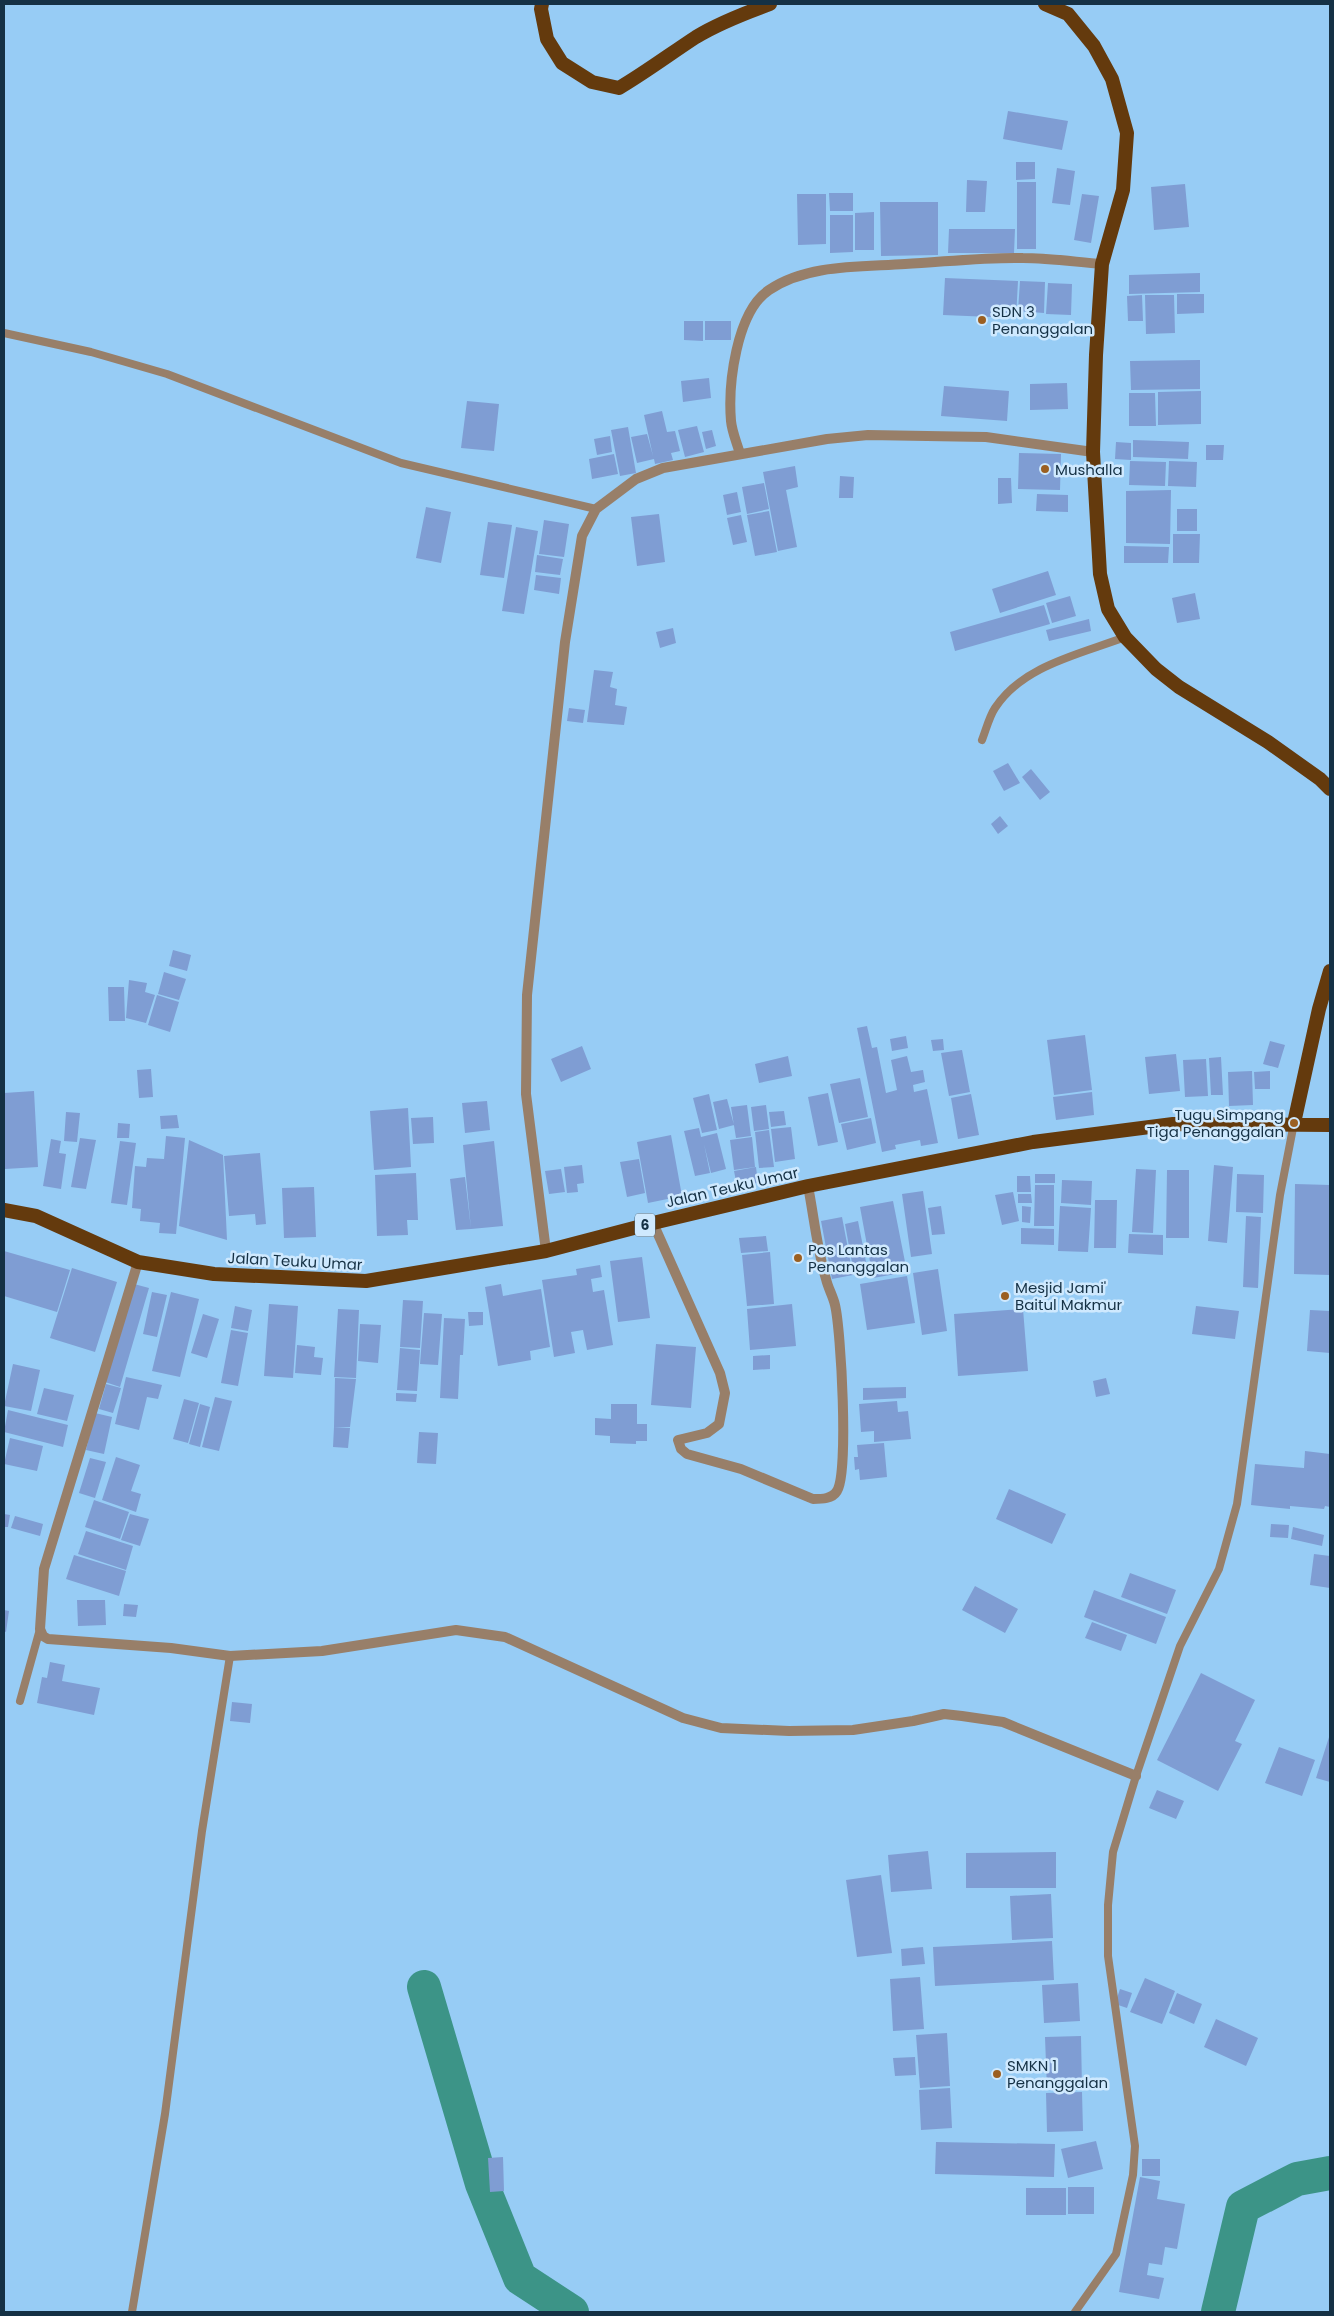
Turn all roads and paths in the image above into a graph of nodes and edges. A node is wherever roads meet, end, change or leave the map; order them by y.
1 (542, 4) edge
2 (770, 4) edge
3 (1045, 4) edge
4 (1102, 264) junction
5 (4, 334) edge
6 (1093, 452) junction
7 (740, 454) junction
8 (596, 509) junction
9 (1125, 637) junction
10 (982, 740) dead end
11 (1330, 789) edge
12 (1330, 971) edge
13 (1294, 1123) junction
14 (1330, 1125) edge
15 (808, 1186) junction
16 (4, 1210) edge
17 (653, 1222) junction
18 (546, 1251) junction
19 (138, 1262) junction
20 (40, 1629) junction
21 (230, 1656) junction
22 (20, 1702) dead end
23 (1136, 1776) junction
24 (132, 2312) edge
25 (1075, 2312) edge

1 - 2 highway
3 - 4 highway
4 - 6 highway
4 - 7 street
5 - 8 lane
6 - 7 street
6 - 9 highway
7 - 8 street
8 - 18 street
9 - 10 lane
9 - 11 highway
12 - 13 highway
13 - 14 highway, Jalan Teuku Umar
13 - 15 highway, Jalan Teuku Umar / 6
13 - 23 lane
15 - 17 highway, Jalan Teuku Umar / 6
15 - 17 street
16 - 19 highway, Jalan Teuku Umar / 6
17 - 18 highway, Jalan Teuku Umar / 6
18 - 19 highway, Jalan Teuku Umar / 6
19 - 20 street
20 - 21 street
20 - 22 lane
21 - 23 street
21 - 24 lane
23 - 25 lane

